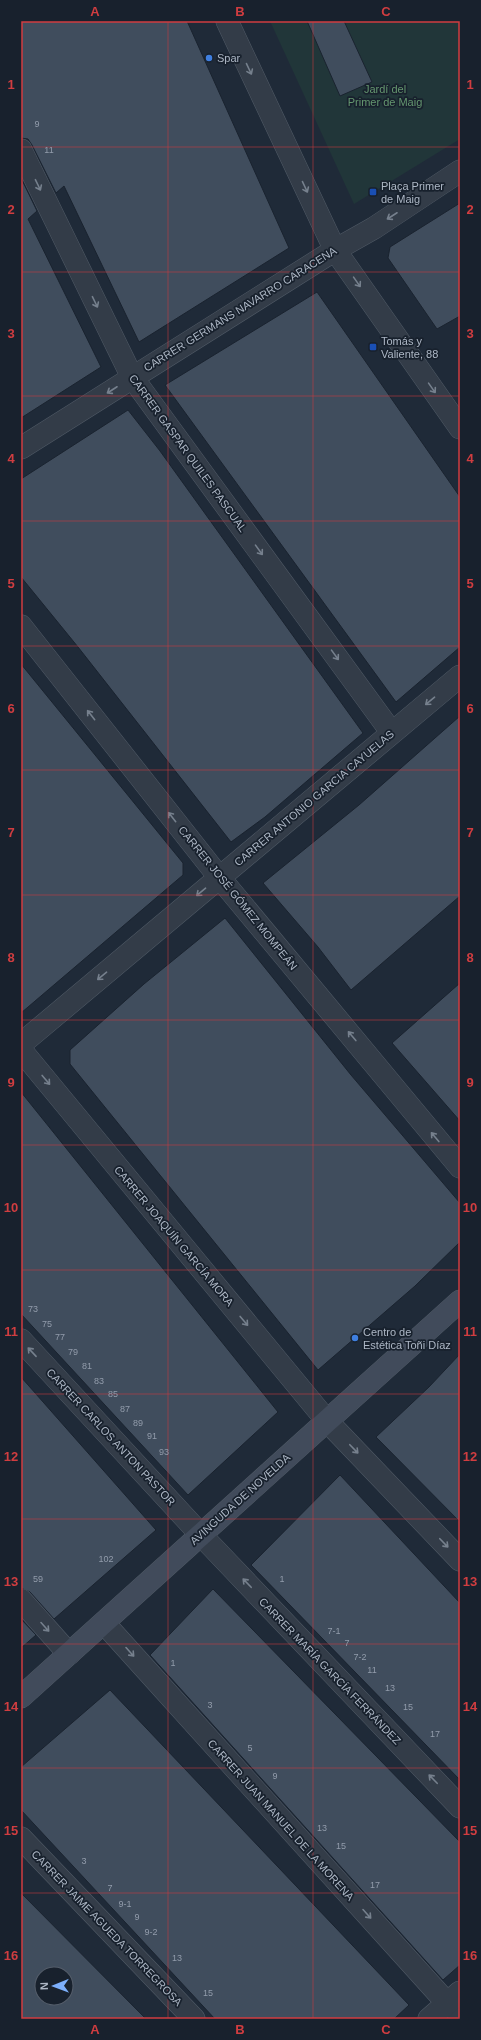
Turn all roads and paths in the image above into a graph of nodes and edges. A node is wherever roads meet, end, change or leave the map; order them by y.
1 (227, 21) edge
2 (21, 150) edge
3 (460, 171) edge
4 (335, 250) junction
5 (132, 377) junction
6 (460, 428) edge
7 (21, 448) edge
8 (21, 626) edge
9 (460, 676) edge
10 (392, 733) junction
11 (219, 877) junction
12 (21, 1044) edge
13 (21, 1050) edge
14 (460, 1167) edge
15 (460, 1301) edge
16 (21, 1340) edge
17 (327, 1421) junction
18 (201, 1535) junction
19 (460, 1560) edge
20 (21, 1600) edge
21 (104, 1623) junction
22 (69, 1654) junction
23 (21, 1697) edge
24 (460, 1807) edge
25 (21, 1838) edge
26 (456, 2004) edge
27 (194, 2019) edge
28 (429, 2019) edge

1 -> 4 street
2 -> 5 street, CARRER GASPAR QUILES PASCUAL
3 -> 4 street, CARRER GERMANS NAVARRO CARACENA
4 - 5 street, CARRER GERMANS NAVARRO CARACENA
4 -> 6 street
5 -> 7 street, CARRER GERMANS NAVARRO CARACENA
5 -> 10 street, CARRER GASPAR QUILES PASCUAL
11 -> 8 street, CARRER JOSÉ GÓMEZ MOMPEÁN
9 -> 10 street, CARRER ANTONIO GARCIA CAYUELAS
10 - 11 street, CARRER ANTONIO GARCIA CAYUELAS
11 -> 12 street, CARRER ANTONIO GARCIA CAYUELAS
14 -> 11 street, CARRER JOSÉ GÓMEZ MOMPEÁN
13 -> 17 street, CARRER JOAQUÍN GARCÍA MORA
15 - 17 main road, AVINGUDA DE NOVELDA
18 -> 16 street, CARRER CARLOS ANTON PASTOR
17 - 18 main road, AVINGUDA DE NOVELDA
17 -> 19 street, CARRER JOAQUÍN GARCÍA MORA
18 - 21 main road, AVINGUDA DE NOVELDA
24 -> 18 street, CARRER MARÍA GARCÍA FERRÁNDEZ
20 -> 22 street
21 - 22 main road, AVINGUDA DE NOVELDA
21 -> 26 street, CARRER JUAN MANUEL DE LA MORENA
22 - 23 main road, AVINGUDA DE NOVELDA
25 - 27 street, CARRER JAIME AGUEDA TORREGROSA
26 - 28 street

